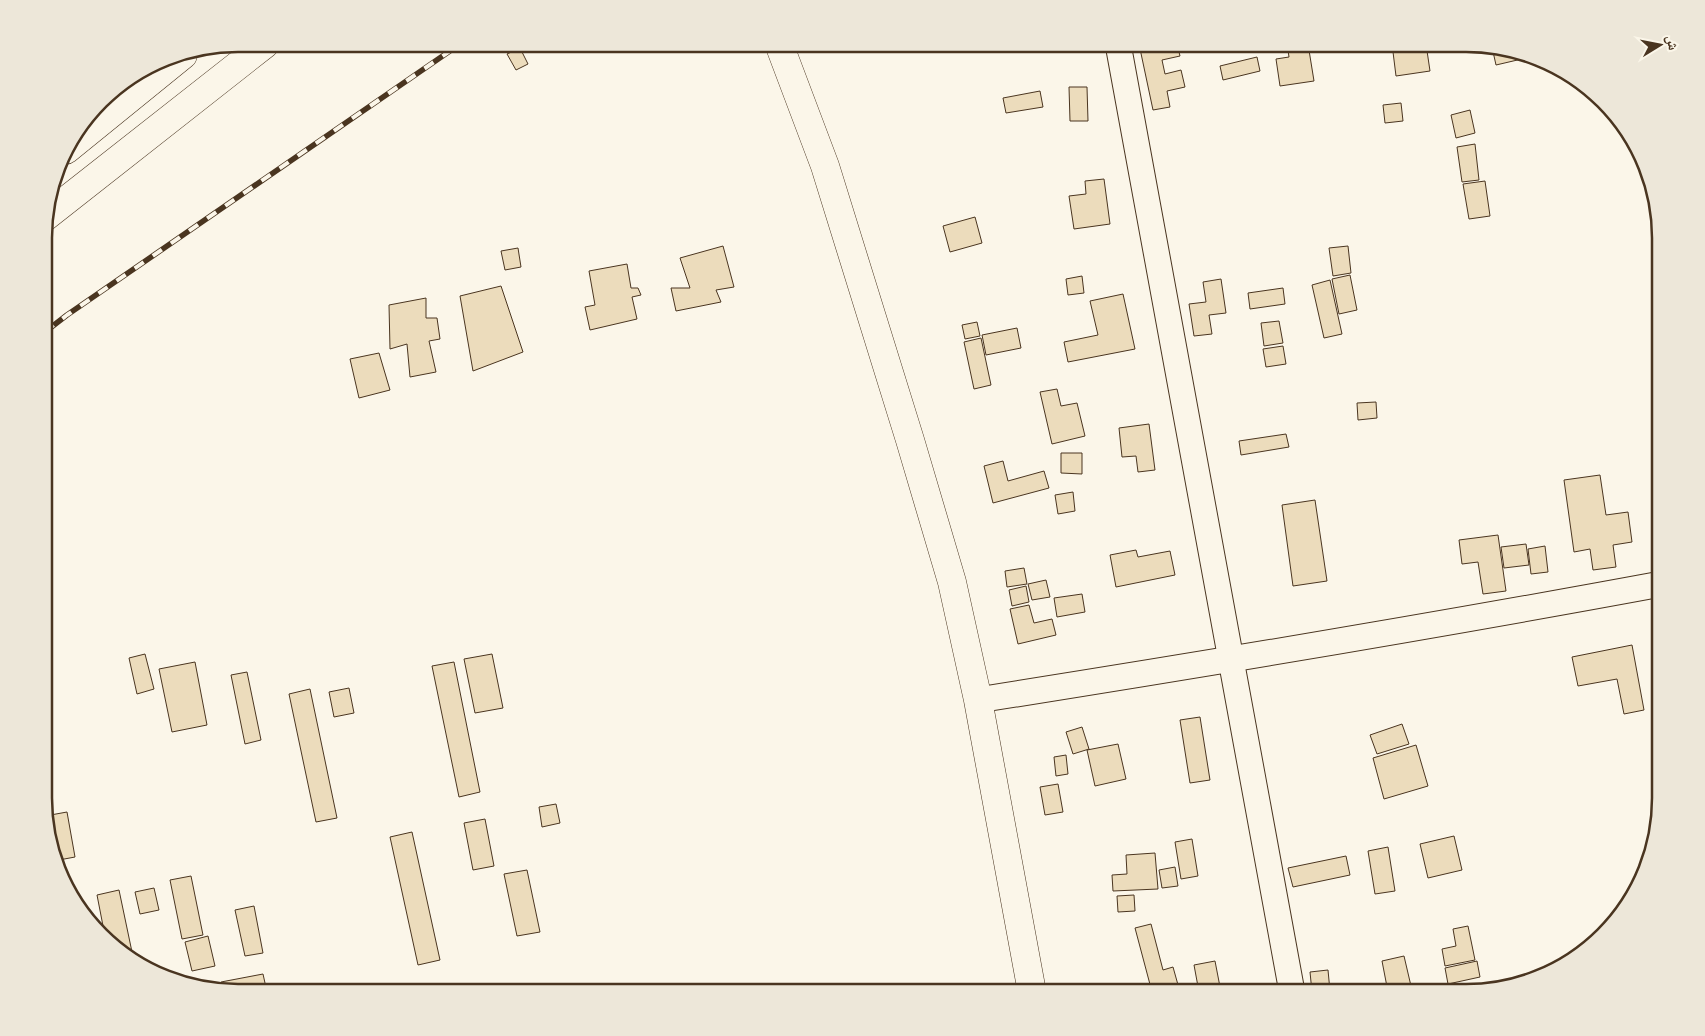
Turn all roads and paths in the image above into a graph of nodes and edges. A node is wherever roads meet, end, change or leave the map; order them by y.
1 (255, 52) edge
2 (782, 52) edge
3 (1119, 52) edge
4 (170, 66) edge
5 (83, 136) edge
6 (55, 209) edge
7 (1652, 586) edge
8 (1232, 660) junction
9 (978, 700) junction
10 (1031, 984) edge
11 (1291, 984) edge

1 - 6 street
2 - 9 street
3 - 8 street
4 - 5 street
7 - 8 street
8 - 9 street
8 - 11 street
9 - 10 street

